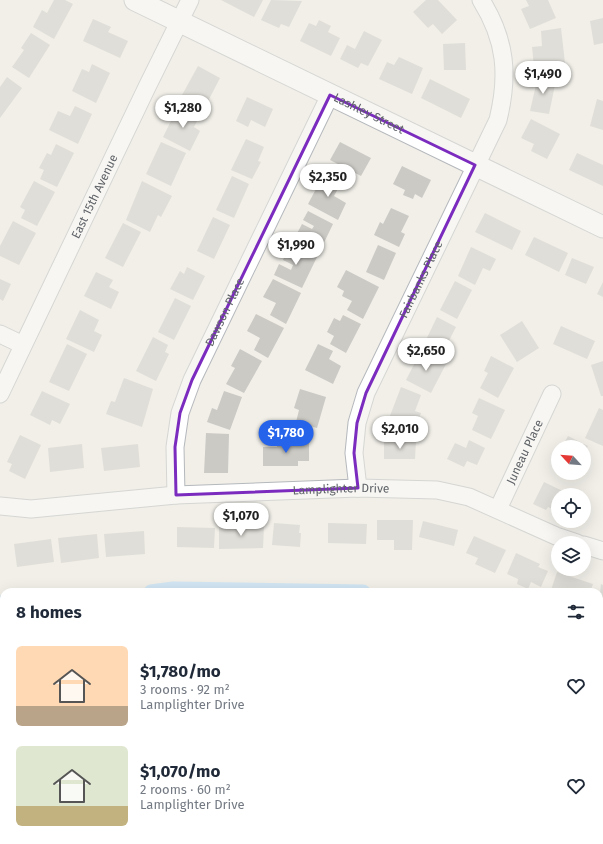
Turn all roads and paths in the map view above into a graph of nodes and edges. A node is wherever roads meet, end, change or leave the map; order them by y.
1 (135, 0) edge
2 (190, 0) edge
3 (481, 0) edge
4 (179, 22) junction
5 (330, 95) junction
6 (475, 165) junction
7 (603, 227) edge
8 (0, 334) edge
9 (23, 345) junction
10 (0, 394) edge
11 (552, 394) dead end
12 (358, 488) junction
13 (176, 495) junction
14 (0, 506) edge
15 (498, 509) junction
16 (556, 536) edge
17 (591, 547) edge
18 (603, 551) edge

1 - 4 street, Lashley Street
2 - 4 street, East 15th Avenue
3 - 6 street, Fairbanks Place
4 - 5 street, Lashley Street
4 - 9 street, East 15th Avenue
5 - 6 street, Lashley Street
5 - 13 street, Dawson Place
6 - 7 street, Lashley Street
6 - 12 street, Fairbanks Place
8 - 9 street
9 - 10 street, East 15th Avenue
11 - 15 street, Juneau Place
12 - 13 street, Lamplighter Drive
12 - 15 street, Lamplighter Drive
13 - 14 street, Lamplighter Drive
15 - 16 street, Lamplighter Drive
17 - 18 street

